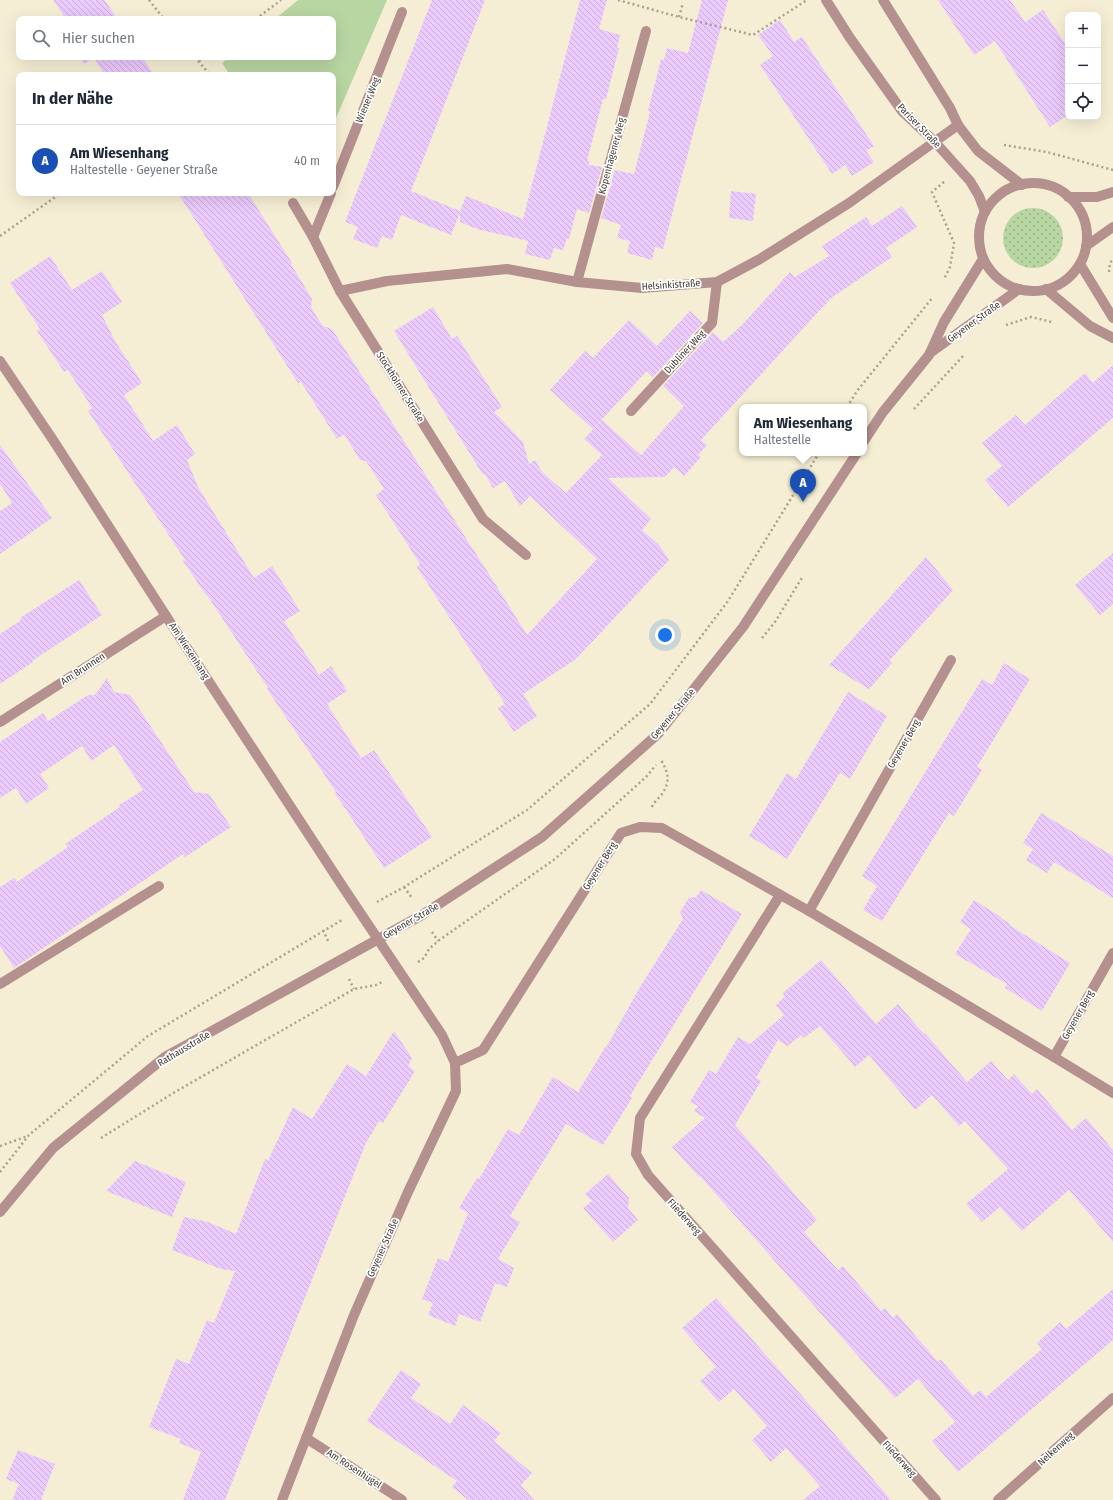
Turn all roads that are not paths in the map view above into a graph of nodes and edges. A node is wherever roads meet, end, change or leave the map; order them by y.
1 (826, 0) edge
2 (883, 0) edge
3 (402, 12) dead end
4 (646, 31) dead end
5 (958, 125) junction
6 (935, 142) junction
7 (336, 180) edge
8 (1022, 185) junction
9 (1113, 192) edge
10 (330, 196) edge
11 (1068, 197) junction
12 (294, 203) dead end
13 (985, 212) junction
14 (1113, 227) edge
15 (314, 237) junction
16 (1086, 246) junction
17 (983, 259) junction
18 (1080, 264) junction
19 (577, 282) junction
20 (717, 282) junction
21 (1046, 289) junction
22 (1019, 290) junction
23 (340, 291) junction
24 (1113, 318) edge
25 (1113, 338) edge
26 (929, 355) junction
27 (0, 361) edge
28 (631, 410) dead end
29 (867, 437) edge
30 (855, 456) edge
31 (526, 555) dead end
32 (166, 616) junction
33 (951, 660) dead end
34 (0, 722) edge
35 (159, 886) dead end
36 (780, 895) junction
37 (809, 911) junction
38 (379, 940) junction
39 (1113, 953) edge
40 (0, 984) edge
41 (1054, 1057) junction
42 (454, 1063) junction
43 (1113, 1093) edge
44 (0, 1212) edge
45 (1113, 1398) edge
46 (306, 1438) junction
47 (282, 1500) edge
48 (402, 1500) edge
49 (936, 1500) edge
50 (998, 1500) edge

1 - 6 street, Pariser Straße
2 - 5 street
3 - 7 street, Wiener Weg
4 - 19 street, Kopenhagener Weg
5 - 6 street, Helsinkistraße
5 - 8 street
6 - 13 street, Pariser Straße
6 - 20 street, Helsinkistraße
8 - 11 street
8 - 13 street
9 - 11 street
10 - 15 street
11 - 16 street
12 - 15 street, Stockholmer Straße
13 - 17 street
14 - 16 street
15 - 23 street, Stockholmer Straße
16 - 18 street
17 - 22 street
17 - 26 street, Geyener Straße
18 - 21 street
18 - 24 street
19 - 20 street, Helsinkistraße
19 - 23 street, Helsinkistraße
20 - 28 street, Dubliner Weg
21 - 22 street
21 - 25 street
22 - 26 street, Geyener Straße
23 - 31 street, Stockholmer Straße
26 - 29 street, Geyener Straße
27 - 32 street, Am Wiesenhang
30 - 38 street, Geyener Straße
32 - 34 street, Am Brunnen
32 - 38 street, Am Wiesenhang
33 - 37 street, Geyener Berg
35 - 40 street
36 - 37 street, Geyener Berg
36 - 42 street, Geyener Berg
36 - 49 street, Fliederweg
37 - 41 street, Geyener Berg
38 - 42 street, Geyener Straße
38 - 44 street, Rathausstraße
39 - 41 street, Geyener Berg
41 - 43 street, Geyener Berg
42 - 46 street, Geyener Straße
45 - 50 street, Nelkenweg
46 - 47 street, Geyener Straße
46 - 48 street, Am Rosenhügel

